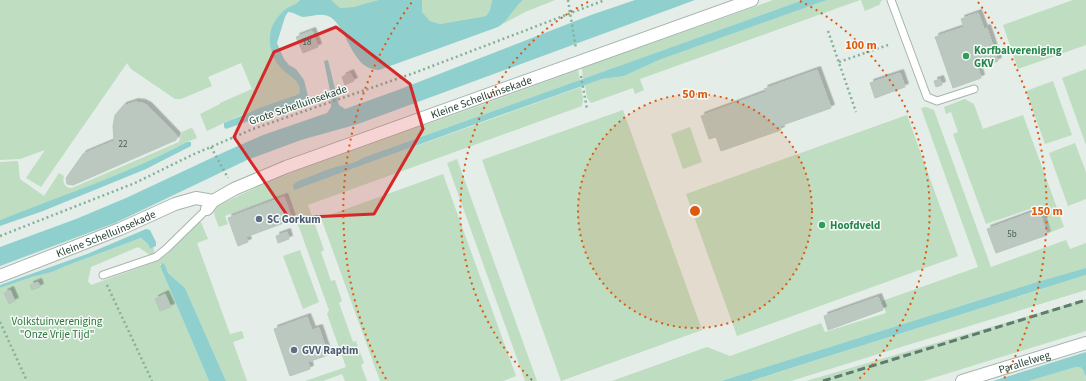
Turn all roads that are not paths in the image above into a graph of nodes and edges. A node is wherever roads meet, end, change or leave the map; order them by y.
1 (752, 0) edge
2 (891, 0) edge
3 (974, 89) dead end
4 (210, 205) junction
5 (103, 275) road end
6 (0, 276) edge
7 (1086, 343) edge
8 (962, 381) edge

1 - 4 street, Kleine Schelluinsekade
2 - 3 lane
4 - 5 lane
4 - 6 street, Kleine Schelluinsekade
7 - 8 street, Parallelweg

